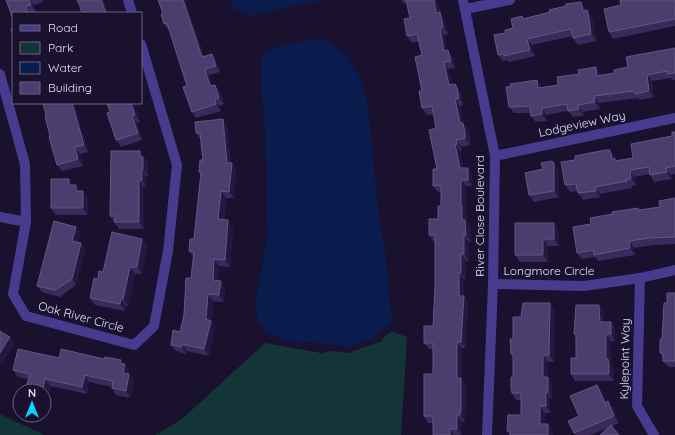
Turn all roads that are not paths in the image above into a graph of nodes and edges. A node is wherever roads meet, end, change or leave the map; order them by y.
1 (128, 0) edge
2 (510, 0) edge
3 (464, 5) edge
4 (132, 12) edge
5 (142, 47) edge
6 (0, 74) edge
7 (675, 118) edge
8 (495, 156) junction
9 (0, 217) edge
10 (26, 222) junction
11 (675, 270) edge
12 (640, 278) junction
13 (493, 284) junction
14 (487, 435) edge
15 (654, 435) edge

1 - 4 street
2 - 3 street
3 - 8 street, River Close Boulevard
5 - 10 street, Oak River Circle
6 - 10 street, Oak River Circle
7 - 8 street, Lodgeview Way
8 - 13 street, River Close Boulevard
9 - 10 street
11 - 12 street, Longmore Circle
12 - 13 street, Longmore Circle
12 - 15 street, Kylepoint Way
13 - 14 street, River Close Boulevard

